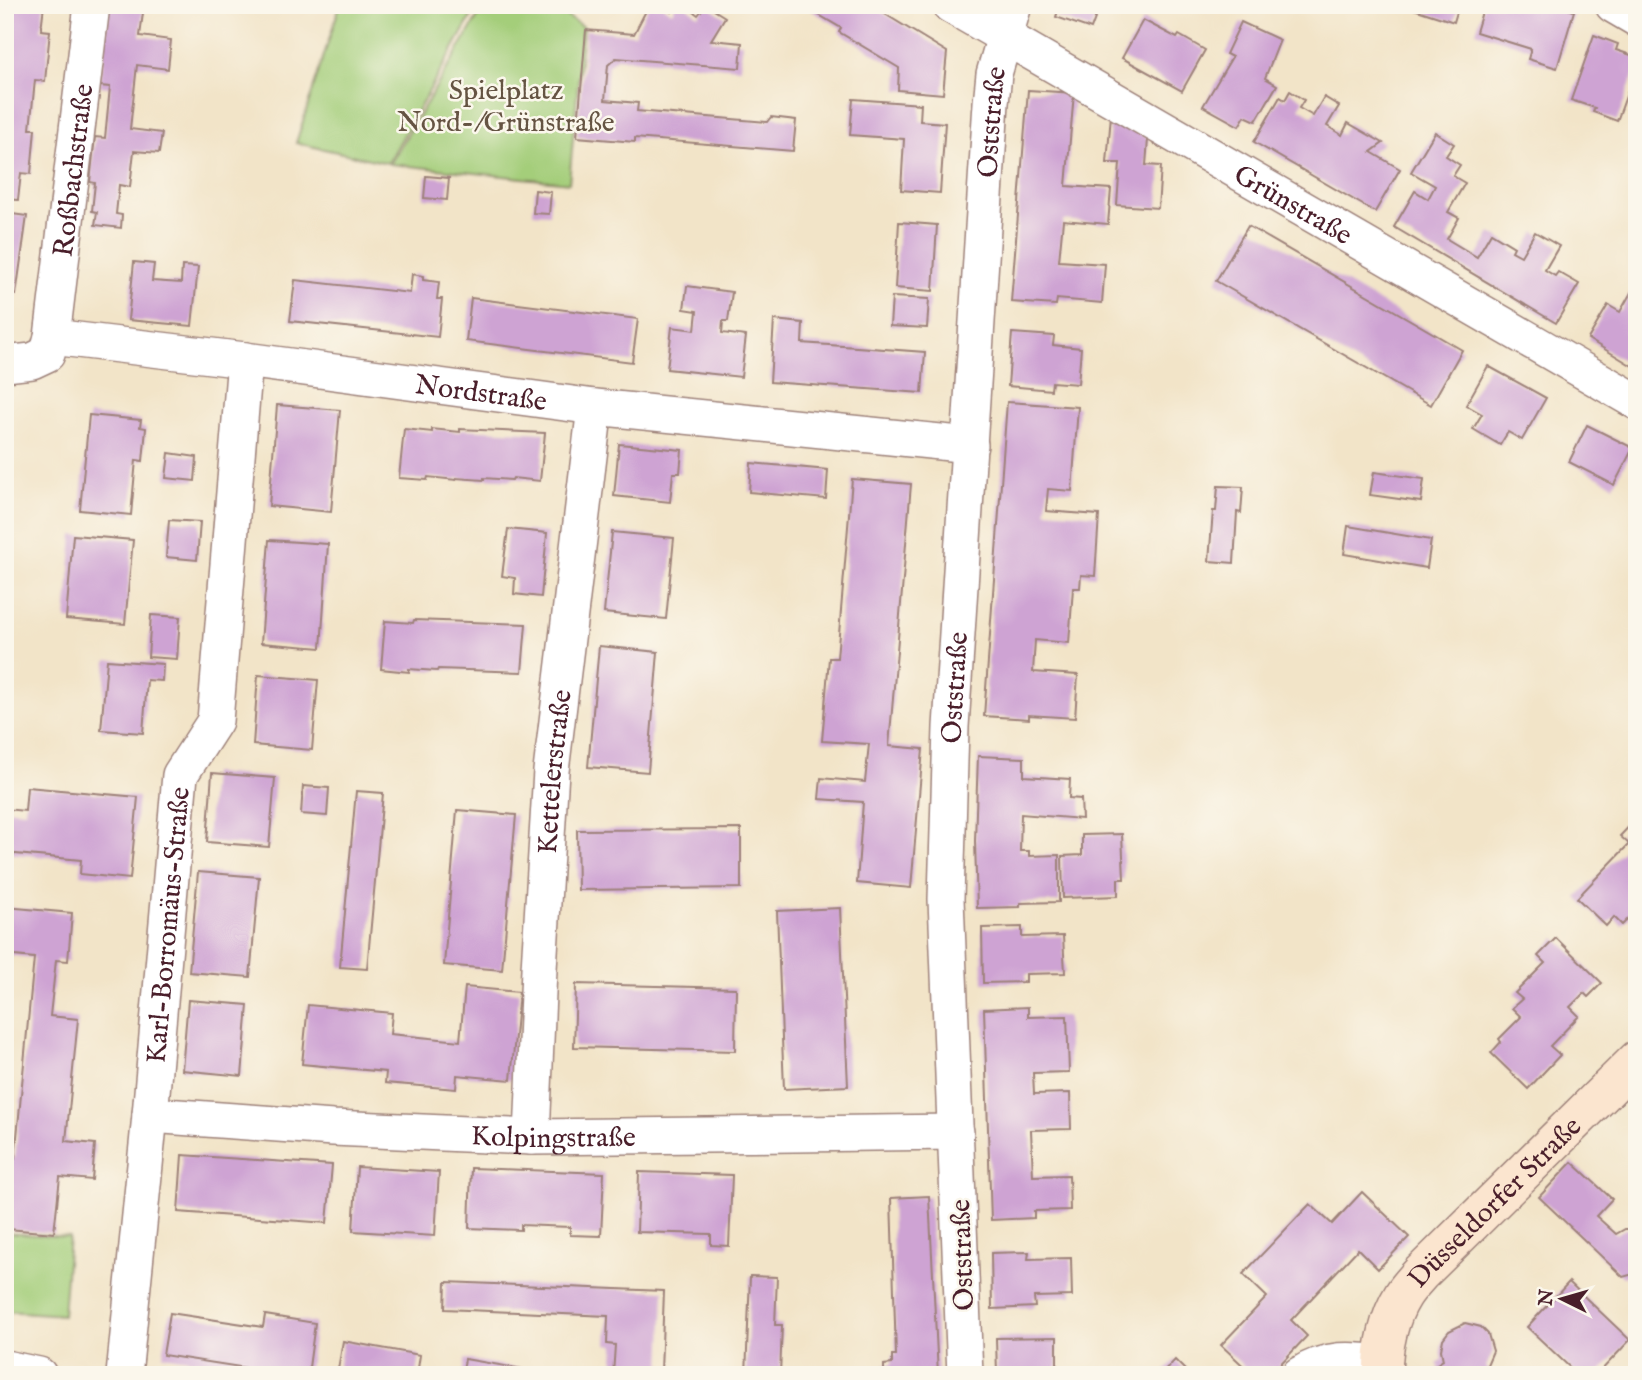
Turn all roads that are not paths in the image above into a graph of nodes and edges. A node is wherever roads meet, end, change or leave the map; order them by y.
1 (92, 5) edge
2 (950, 5) edge
3 (1613, 5) edge
4 (1637, 19) edge
5 (1009, 21) edge
6 (52, 337) junction
7 (245, 360) junction
8 (5, 364) edge
9 (1637, 402) edge
10 (594, 407) junction
11 (970, 445) junction
12 (1637, 1060) edge
13 (150, 1115) junction
14 (956, 1132) junction
15 (532, 1137) junction
16 (5, 1368) edge
17 (1383, 1369) edge
18 (39, 1375) edge
19 (124, 1375) edge
20 (965, 1375) edge
21 (1299, 1375) edge

1 - 6 street, Roßbachstraße
2 - 5 street, Grünstraße
3 - 4 street
5 - 9 street, Grünstraße
5 - 11 street, Oststraße
6 - 7 street, Nordstraße
6 - 8 street
7 - 10 street, Nordstraße
7 - 13 street, Karl-Borromäus-Straße
10 - 11 street, Nordstraße
10 - 15 street, Kettelerstraße
11 - 14 street, Oststraße
12 - 17 main road, Düsseldorfer Straße
13 - 15 street, Kolpingstraße
13 - 19 street, Karl-Borromäus-Straße
14 - 15 street, Kolpingstraße
14 - 20 street, Oststraße
16 - 18 street
17 - 21 street, Düsseldorfer Straße

